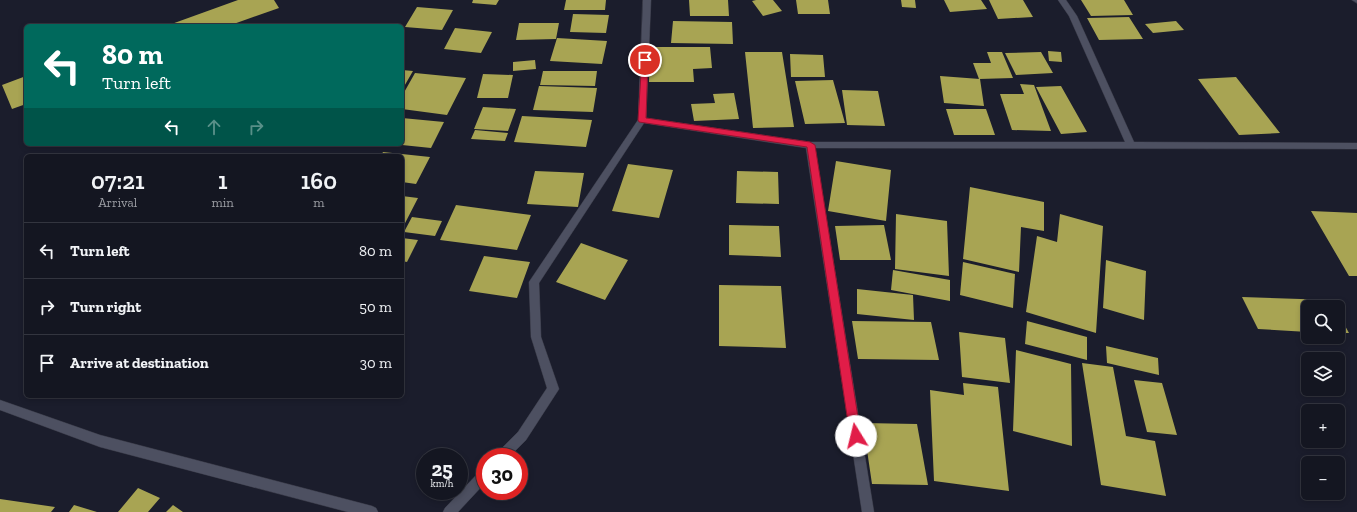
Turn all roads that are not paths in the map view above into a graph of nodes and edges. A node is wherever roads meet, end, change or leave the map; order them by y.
1 (647, 0) edge
2 (1062, 0) edge
3 (642, 120) junction
4 (810, 145) junction
5 (1131, 146) junction
6 (1357, 146) edge
7 (0, 405) edge
8 (510, 448) edge
9 (476, 484) edge
10 (372, 512) edge
11 (449, 512) edge
12 (868, 512) edge

1 - 3 street
2 - 5 street
3 - 4 street
3 - 8 street
4 - 5 street
4 - 12 street
5 - 6 street
7 - 10 street
9 - 11 street

